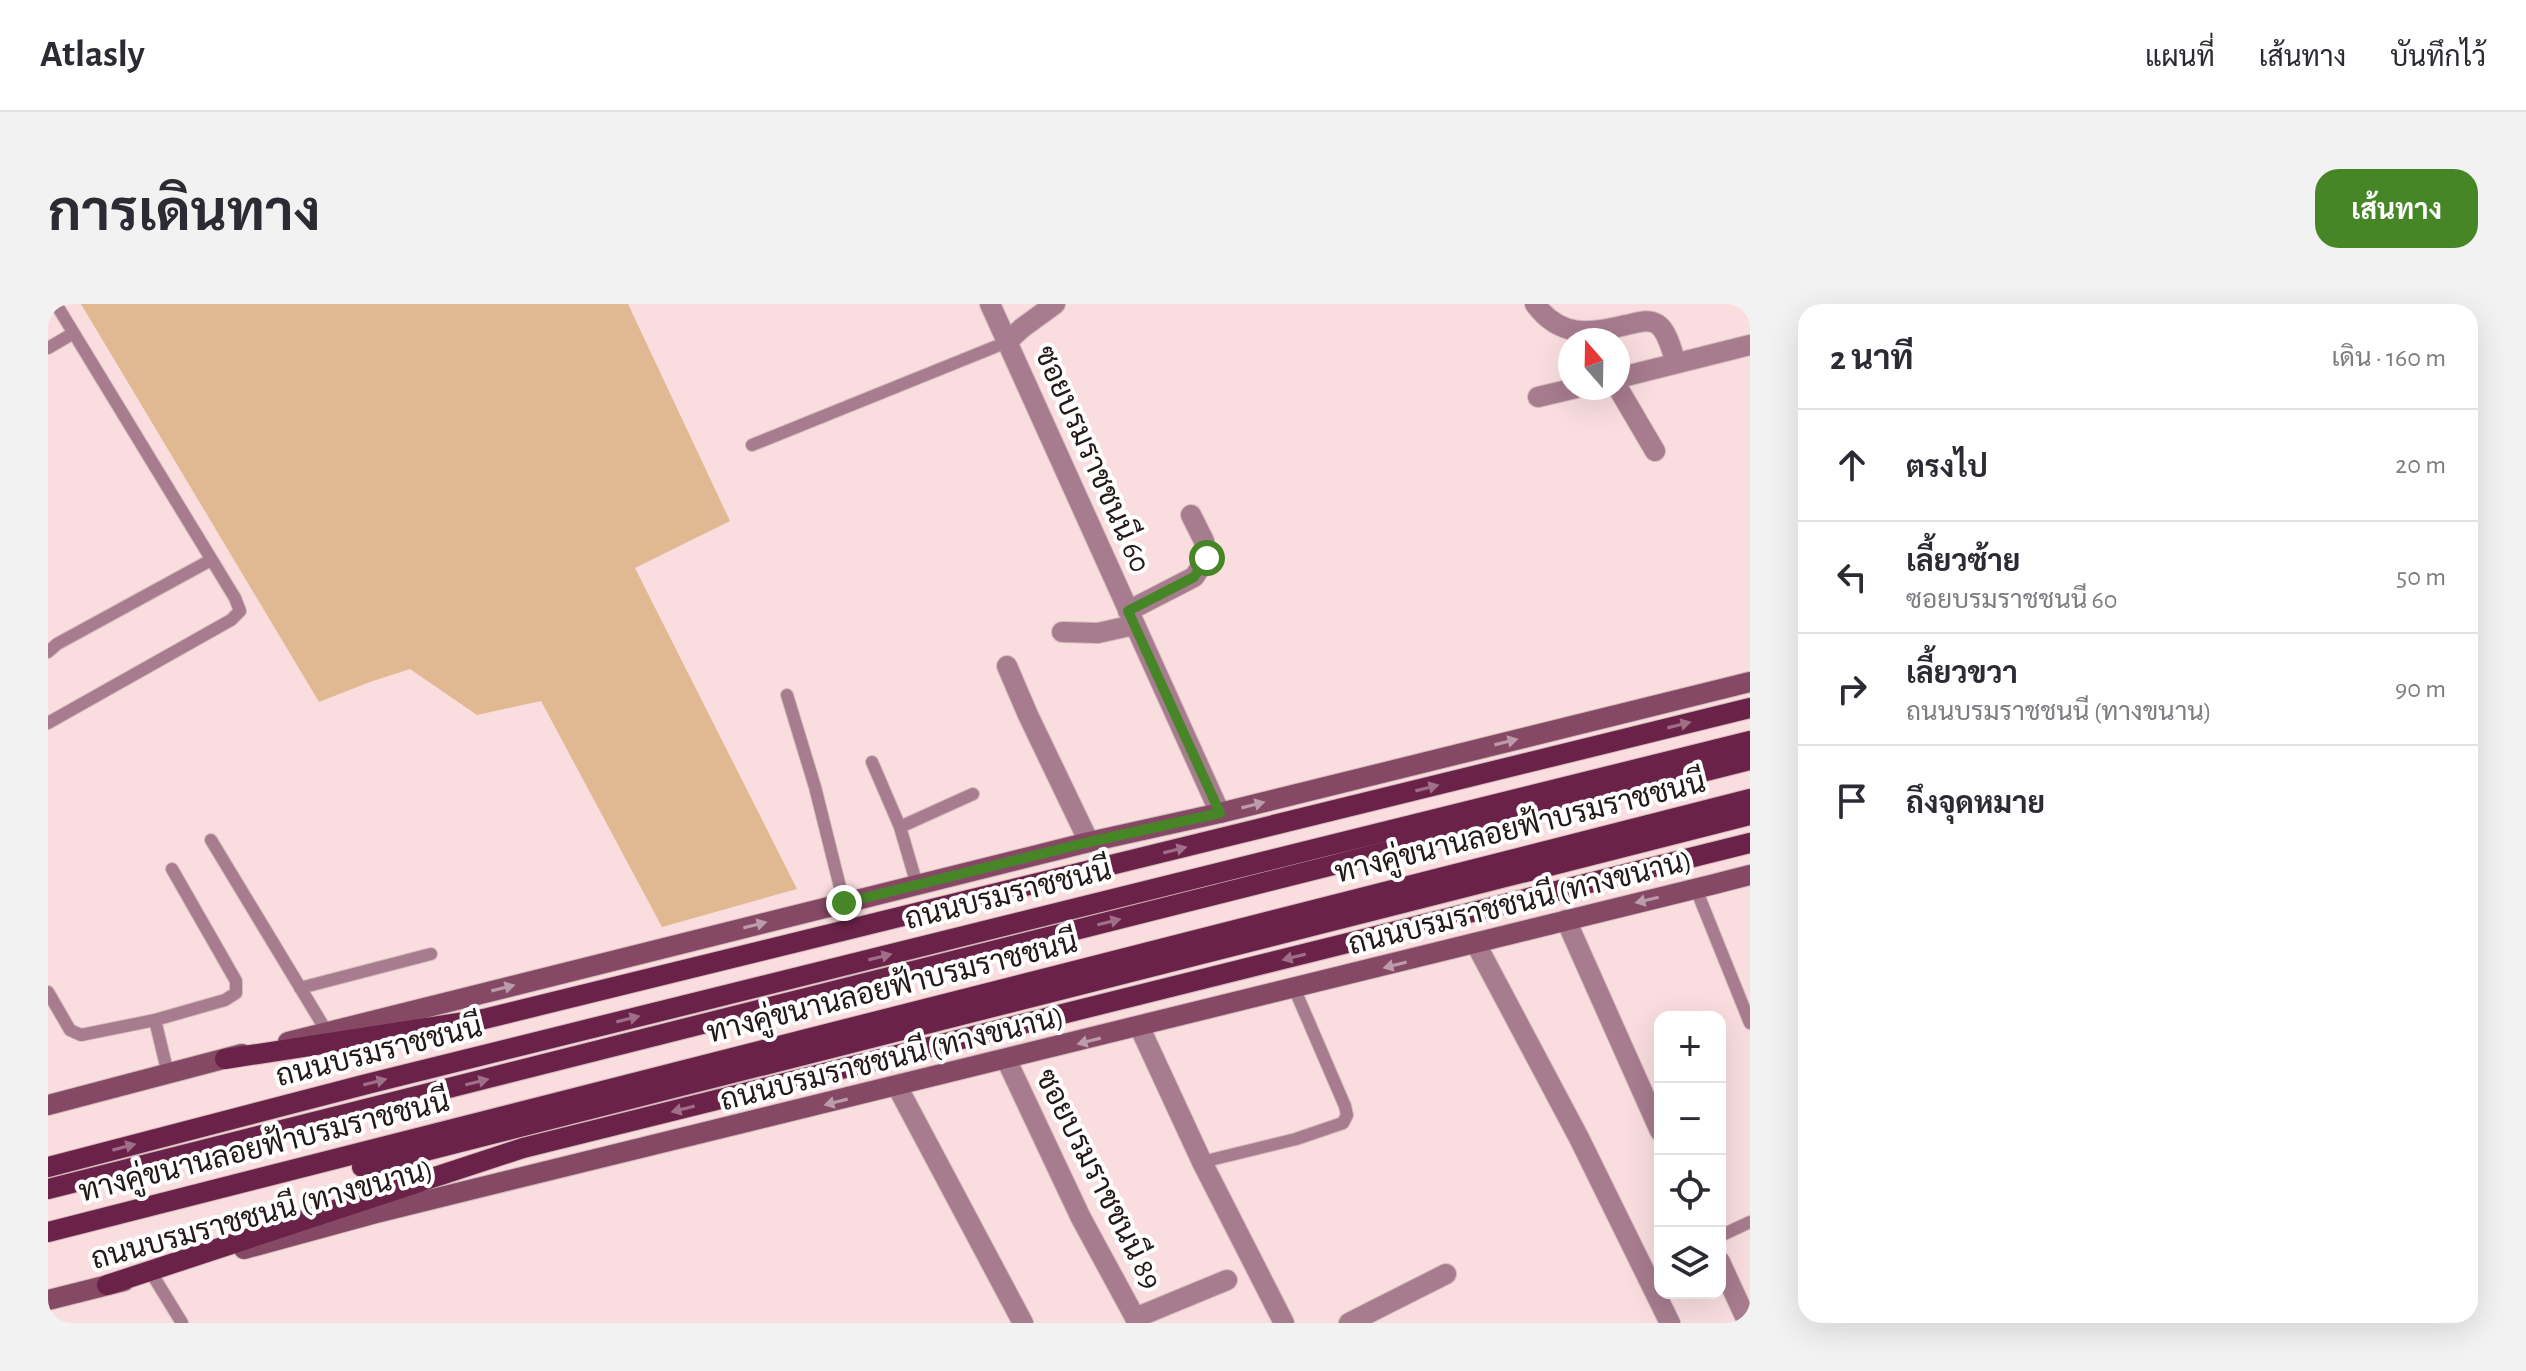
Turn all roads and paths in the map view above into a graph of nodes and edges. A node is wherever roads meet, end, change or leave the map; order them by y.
1 (56, 304) edge
2 (990, 304) edge
3 (1055, 304) edge
4 (1535, 304) edge
5 (72, 334) junction
6 (1007, 342) junction
7 (1750, 345) edge
8 (48, 348) edge
9 (1676, 363) junction
10 (1630, 375) edge
11 (1558, 392) edge
12 (1538, 397) dead end
13 (1625, 400) edge
14 (752, 445) dead end
15 (1655, 451) dead end
16 (1191, 515) dead end
17 (211, 560) junction
18 (1131, 618) junction
19 (1062, 632) dead end
20 (48, 652) edge
21 (1007, 666) dead end
22 (1750, 682) edge
23 (787, 695) dead end
24 (1750, 708) edge
25 (48, 723) edge
26 (1750, 741) edge
27 (1750, 760) edge
28 (872, 762) dead end
29 (973, 794) dead end
30 (1750, 799) edge
31 (1220, 813) junction
32 (1750, 815) edge
33 (900, 827) junction
34 (211, 840) dead end
35 (1089, 842) junction
36 (1750, 843) edge
37 (172, 869) dead end
38 (1750, 875) edge
39 (917, 885) junction
40 (1696, 889) junction
41 (844, 903) junction
42 (1566, 920) junction
43 (1476, 944) junction
44 (431, 954) dead end
45 (300, 988) junction
46 (1295, 990) junction
47 (48, 992) edge
48 (155, 1020) junction
49 (1750, 1023) edge
50 (1140, 1028) junction
51 (327, 1032) junction
52 (225, 1059) junction
53 (1007, 1061) junction
54 (168, 1074) junction
55 (898, 1088) junction
56 (48, 1105) edge
57 (1654, 1118) edge
58 (1202, 1162) junction
59 (48, 1167) edge
60 (48, 1189) edge
61 (1750, 1222) edge
62 (48, 1232) edge
63 (1726, 1233) edge
64 (48, 1246) edge
65 (152, 1274) junction
66 (1446, 1274) dead end
67 (1726, 1275) edge
68 (1227, 1280) dead end
69 (107, 1285) junction
70 (48, 1300) edge
71 (1136, 1320) edge
72 (182, 1323) edge
73 (1023, 1323) edge
74 (1284, 1323) edge
75 (1349, 1323) edge
76 (1670, 1323) edge
77 (1748, 1323) edge

1 - 5 lane
2 - 6 street, ซอยบรมราชชนนี 60
3 - 6 street
4 - 9 street
5 - 8 lane
5 - 17 lane
6 - 14 lane
6 - 18 street, ซอยบรมราชชนนี 60
7 - 9 street
9 - 10 street
11 - 12 street
13 - 15 street
16 - 18 street
17 - 20 lane
17 - 25 lane
18 - 19 street
18 - 31 street, ซอยบรมราชชนนี 60
21 - 35 street
31 -> 22 main road
23 - 41 lane
52 -> 24 main road
59 -> 26 main road, ถนนบรมราชชนนี
60 -> 27 main road, ทางคู่ขนานลอยฟ้าบรมราชชนนี
28 - 33 lane
29 - 33 lane
30 - 62 main road, ทางคู่ขนานลอยฟ้าบรมราชชนนี
31 - 35 main road
32 - 64 main road
33 - 39 lane
34 - 45 lane
35 - 39 main road
36 -> 69 main road
37 - 48 lane
38 - 40 main road, ถนนบรมราชชนนี (ทางขนาน)
39 - 41 main road
40 -> 42 main road, ถนนบรมราชชนนี (ทางขนาน)
40 - 49 lane
51 -> 41 main road
42 - 43 main road, ถนนบรมราชชนนี (ทางขนาน)
42 - 57 street
43 -> 46 main road, ถนนบรมราชชนนี (ทางขนาน)
43 - 76 street
44 - 45 lane
45 - 51 lane
46 - 50 main road, ถนนบรมราชชนนี (ทางขนาน)
46 - 58 lane
47 - 48 lane
48 - 54 lane
50 -> 53 main road, ถนนบรมราชชนนี (ทางขนาน)
50 - 58 street
51 - 52 main road
52 - 54 main road
53 - 55 main road, ถนนบรมราชชนนี (ทางขนาน)
53 - 71 street, ซอยบรมราชชนนี 89
54 - 56 main road
55 -> 65 main road, ถนนบรมราชชนนี (ทางขนาน)
55 - 73 street
58 - 74 street
61 - 63 lane
65 - 69 main road, ถนนบรมราชชนนี (ทางขนาน)
65 - 72 lane
66 - 75 street
67 - 77 street
68 - 71 street
69 - 70 main road, ถนนบรมราชชนนี (ทางขนาน)

